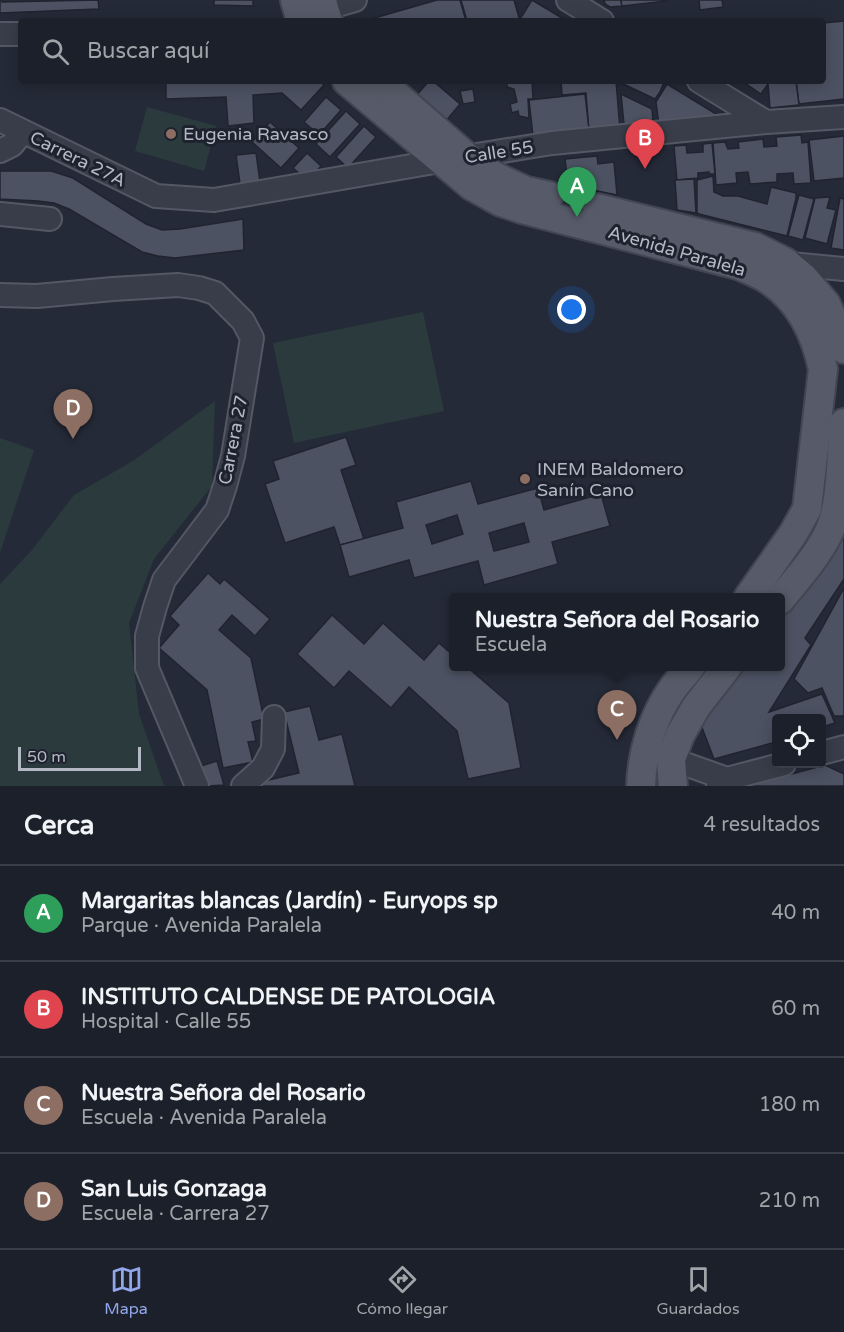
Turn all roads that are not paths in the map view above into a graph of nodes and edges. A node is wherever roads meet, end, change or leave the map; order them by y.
1 (295, 0) edge
2 (355, 0) edge
3 (568, 0) edge
4 (316, 14) edge
5 (597, 18) edge
6 (0, 34) edge
7 (18, 34) edge
8 (351, 84) edge
9 (383, 84) edge
10 (704, 84) edge
11 (844, 117) edge
12 (0, 120) edge
13 (766, 122) junction
14 (22, 132) junction
15 (0, 152) edge
16 (454, 159) junction
17 (156, 196) joint
18 (0, 214) edge
19 (50, 219) dead end
20 (785, 262) junction
21 (738, 265) junction
22 (844, 269) edge
23 (0, 295) edge
24 (844, 342) edge
25 (844, 423) edge
26 (747, 593) edge
27 (785, 594) edge
28 (687, 671) edge
29 (724, 671) edge
30 (274, 717) dead end
31 (844, 747) edge
32 (826, 752) edge
33 (772, 768) edge
34 (672, 772) edge
35 (723, 783) edge
36 (196, 786) edge
37 (243, 786) edge
38 (641, 786) edge

1 - 4 main road
2 - 4 street
3 - 5 street
6 - 7 street
8 - 16 main road, Avenida Paralela
9 - 16 main road, Avenida Paralela
10 - 13 street
11 - 13 street, Calle 55
12 - 14 street, Carrera 27A
13 - 16 street, Calle 55
14 - 15 street
14 - 17 street, Carrera 27A
16 - 17 street, Calle 55
16 - 20 main road, Avenida Paralela
16 - 21 main road, Avenida Paralela
18 - 19 street
20 - 21 street
20 - 22 street
20 - 24 main road, Avenida Paralela
21 - 26 main road, Avenida Paralela
23 - 36 street, Carrera 27
25 - 27 main road
28 - 38 main road
29 - 34 main road
30 - 37 street
31 - 32 street
33 - 35 street
34 - 35 street

